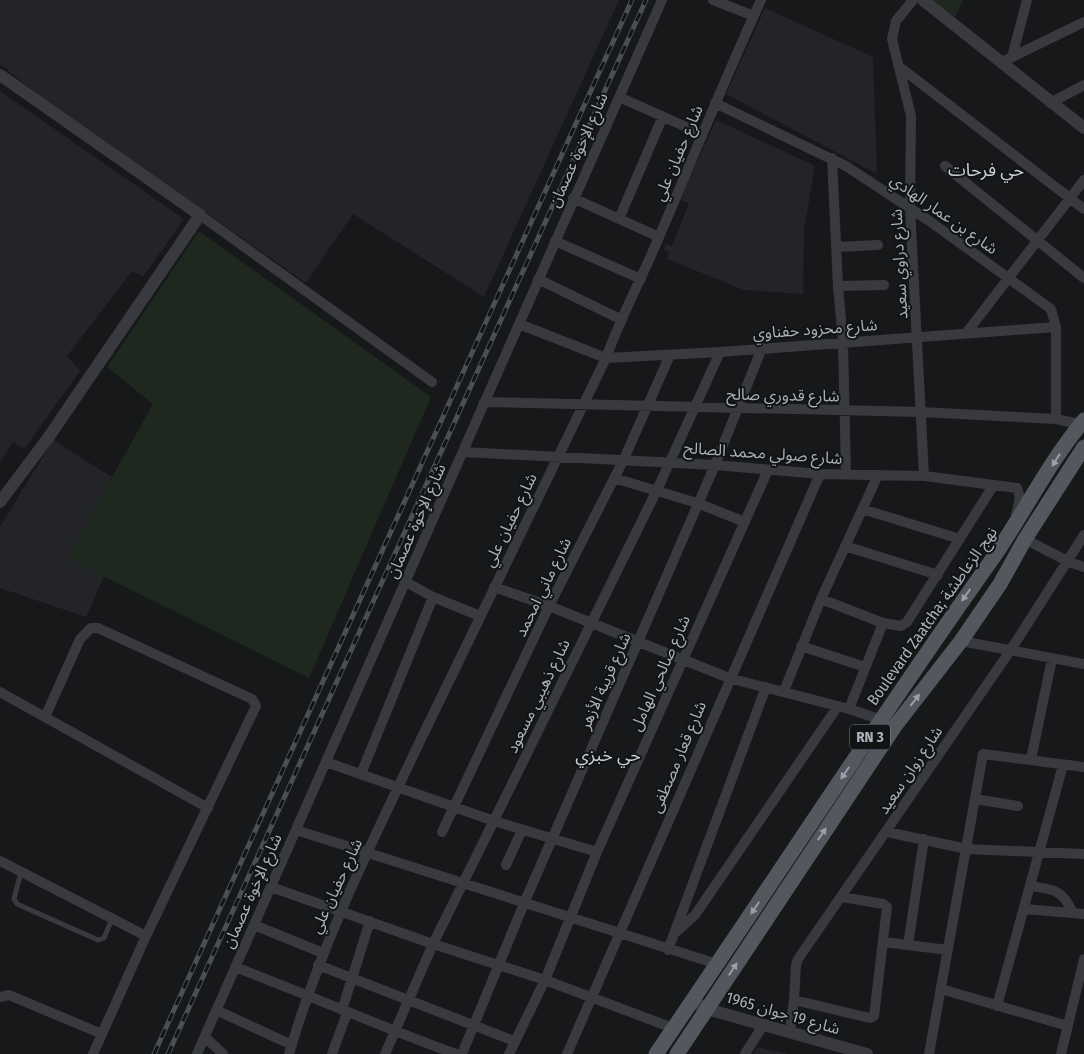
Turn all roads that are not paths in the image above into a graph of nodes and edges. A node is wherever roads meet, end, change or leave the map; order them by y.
1 (662, 0) edge
2 (713, 0) edge
3 (761, 0) edge
4 (914, 0) edge
5 (923, 0) edge
6 (1028, 0) edge
7 (754, 16) junction
8 (1084, 22) edge
9 (1007, 59) junction
10 (901, 68) junction
11 (0, 75) edge
12 (1084, 85) edge
13 (618, 97) junction
14 (715, 103) junction
15 (1050, 103) junction
16 (663, 116) junction
17 (1084, 128) edge
18 (702, 134) junction
19 (832, 158) junction
20 (945, 166) dead end
21 (1084, 180) edge
22 (1069, 197) junction
23 (573, 198) junction
24 (910, 208) junction
25 (1084, 209) edge
26 (200, 215) junction
27 (619, 220) junction
28 (659, 238) junction
29 (1037, 239) junction
30 (554, 240) junction
31 (878, 245) dead end
32 (836, 247) junction
33 (1009, 278) junction
34 (1084, 278) edge
35 (538, 279) junction
36 (641, 279) junction
37 (884, 285) dead end
38 (838, 286) junction
39 (620, 319) junction
40 (519, 324) junction
41 (1056, 327) junction
42 (967, 332) junction
43 (918, 336) junction
44 (843, 342) junction
45 (762, 348) junction
46 (720, 352) junction
47 (670, 355) junction
48 (606, 358) junction
49 (432, 382) dead end
50 (484, 402) junction
51 (583, 406) junction
52 (649, 406) junction
53 (696, 407) junction
54 (738, 409) junction
55 (844, 411) junction
56 (921, 412) junction
57 (1056, 419) junction
58 (1083, 423) edge
59 (1070, 437) junction
60 (1083, 450) edge
61 (463, 452) junction
62 (557, 456) junction
63 (622, 461) junction
64 (670, 462) junction
65 (715, 465) junction
66 (768, 470) junction
67 (820, 474) junction
68 (846, 474) junction
69 (878, 475) junction
70 (924, 476) junction
71 (614, 478) junction
72 (993, 486) junction
73 (657, 490) junction
74 (0, 502) edge
75 (697, 503) junction
76 (862, 509) junction
77 (745, 522) junction
78 (1012, 530) junction
79 (1084, 534) edge
80 (960, 539) junction
81 (1025, 539) junction
82 (845, 546) junction
83 (1069, 562) junction
84 (1084, 567) edge
85 (938, 575) junction
86 (406, 582) junction
87 (494, 587) junction
88 (432, 597) junction
89 (820, 599) junction
90 (549, 606) junction
91 (480, 616) junction
92 (591, 623) junction
93 (882, 623) junction
94 (639, 641) junction
95 (961, 641) junction
96 (801, 646) junction
97 (1010, 651) junction
98 (1052, 659) junction
99 (682, 660) junction
100 (1084, 664) edge
101 (865, 667) junction
102 (729, 678) junction
103 (766, 687) junction
104 (784, 691) junction
105 (0, 692) edge
106 (843, 708) junction
107 (45, 717) junction
108 (888, 722) junction
109 (1031, 759) junction
110 (326, 762) junction
111 (1063, 766) junction
112 (1084, 767) edge
113 (361, 774) junction
114 (398, 788) junction
115 (975, 799) junction
116 (1018, 806) dead end
117 (454, 807) junction
118 (208, 808) junction
119 (494, 821) junction
120 (296, 830) junction
121 (522, 830) junction
122 (442, 832) dead end
123 (887, 832) junction
124 (552, 839) junction
125 (924, 839) junction
126 (967, 849) junction
127 (368, 852) junction
128 (597, 852) junction
129 (1039, 852) junction
130 (1084, 854) edge
131 (0, 861) edge
132 (506, 865) dead end
133 (21, 872) junction
134 (462, 884) junction
135 (1030, 886) junction
136 (271, 887) junction
137 (842, 896) junction
138 (525, 901) junction
139 (1024, 909) junction
140 (340, 910) junction
141 (1073, 913) junction
142 (1084, 914) edge
143 (571, 918) junction
144 (112, 919) junction
145 (370, 921) junction
146 (254, 925) junction
147 (676, 932) junction
148 (618, 934) junction
149 (146, 936) junction
150 (883, 942) junction
151 (433, 944) junction
152 (908, 945) junction
153 (668, 950) junction
154 (948, 950) junction
155 (323, 953) junction
156 (1084, 960) edge
157 (717, 964) junction
158 (318, 965) junction
159 (499, 965) junction
160 (234, 967) junction
161 (351, 978) junction
162 (545, 980) junction
163 (942, 989) junction
164 (307, 994) junction
165 (0, 997) edge
166 (592, 997) junction
167 (407, 999) junction
168 (691, 1000) junction
169 (794, 1000) junction
170 (997, 1006) junction
171 (707, 1009) junction
172 (216, 1010) junction
173 (344, 1011) junction
174 (473, 1024) junction
175 (764, 1024) junction
176 (1068, 1026) junction
177 (673, 1028) junction
178 (790, 1031) junction
179 (393, 1032) junction
180 (102, 1034) junction
181 (205, 1037) junction
182 (514, 1041) junction
183 (291, 1050) edge
184 (93, 1054) edge
185 (197, 1054) edge
186 (223, 1054) edge
187 (332, 1054) edge
188 (385, 1054) edge
189 (456, 1054) edge
190 (462, 1054) edge
191 (508, 1054) edge
192 (567, 1054) edge
193 (656, 1054) edge
194 (677, 1054) edge
195 (745, 1054) edge
196 (867, 1054) edge
197 (929, 1054) edge
198 (1061, 1054) edge

1 - 13 street, شارع الإخوة عصمان
2 - 7 street
3 - 7 street, شارع حفيان علي
4 - 10 street, شارع دراوي سعيد
5 - 9 street
6 - 9 street
7 - 14 street, شارع حفيان علي
8 - 9 street
9 - 15 street
10 - 22 street
10 - 24 street, شارع دراوي سعيد
11 - 26 street
12 - 15 street
13 - 16 street
13 - 23 street, شارع الإخوة عصمان
14 - 18 street, شارع حفيان علي
14 - 19 street, شارع بن عمار الهادي
15 - 17 street
16 - 18 street
16 - 27 street
18 - 28 street, شارع حفيان علي
19 - 24 street, شارع بن عمار الهادي
19 - 32 street
20 - 29 street
21 - 22 street
22 - 25 street
22 - 29 street
23 - 27 street
23 - 30 street, شارع الإخوة عصمان
24 - 33 street, شارع بن عمار الهادي
24 - 43 street, شارع دراوي سعيد
26 - 49 street
26 - 74 street
27 - 28 street
28 - 36 street, شارع حفيان علي
29 - 33 street
29 - 34 street
30 - 35 street, شارع الإخوة عصمان
30 - 36 street
31 - 32 street
32 - 38 street
33 - 41 street, شارع بن عمار الهادي
33 - 42 street
35 - 39 street
35 - 40 street, شارع الإخوة عصمان
36 - 39 street, شارع حفيان علي
37 - 38 street
38 - 44 street
39 - 48 street, شارع حفيان علي
40 - 48 street
40 - 50 street, شارع الإخوة عصمان
41 - 42 street, شارع محزود حفناوي
41 - 57 street, شارع بن عمار الهادي
42 - 43 street, شارع محزود حفناوي
43 - 44 street, شارع محزود حفناوي
43 - 56 street, شارع دراوي سعيد
44 - 45 street, شارع محزود حفناوي
44 - 55 street
45 - 46 street, شارع محزود حفناوي
45 - 54 street, شارع قريبة الأزهر
46 - 47 street, شارع محزود حفناوي
46 - 53 street, شارع ذهيبي مسعود
47 - 48 street, شارع محزود حفناوي
47 - 52 street, شارع ماني امحمد
48 - 51 street, شارع حفيان علي
50 - 51 street, شارع قدوري صالح
50 - 61 street, شارع الإخوة عصمان
51 - 52 street, شارع قدوري صالح
51 - 62 street, شارع حفيان علي
52 - 53 street, شارع قدوري صالح
52 - 63 street, شارع ماني امحمد
53 - 54 street, شارع قدوري صالح
53 - 64 street, شارع ذهيبي مسعود
54 - 55 street, شارع قدوري صالح
54 - 65 street, شارع قريبة الأزهر
55 - 56 street, شارع قدوري صالح
55 - 68 street
56 - 57 street, شارع قدوري صالح
56 - 70 street, شارع دراوي سعيد
57 - 58 street, شارع قدوري صالح
58 - 59 main road, Boulevard Zaatcha; نهج الزعاطشة / RN 3
59 - 60 street
59 -> 78 main road, Boulevard Zaatcha; نهج الزعاطشة / RN 3
60 - 81 main road, Boulevard Zaatcha; نهج الزعاطشة / RN 3
61 - 62 street, شارع صولي محمد الصالح
61 - 86 street, شارع الإخوة عصمان
62 - 63 street, شارع صولي محمد الصالح
62 - 87 street, شارع حفيان علي
63 - 64 street, شارع صولي محمد الصالح
63 - 71 street, شارع ماني امحمد
64 - 65 street, شارع صولي محمد الصالح
64 - 73 street, شارع ذهيبي مسعود
65 - 66 street, شارع صولي محمد الصالح
65 - 75 street, شارع قريبة الأزهر
66 - 67 street, شارع صولي محمد الصالح
66 - 77 street, شارع صالحي الهامل
67 - 68 street, شارع صولي محمد الصالح
67 - 102 street, شارع قعار مصطفى
68 - 69 street, شارع صولي محمد الصالح
69 - 70 street, شارع صولي محمد الصالح
69 - 76 street
70 - 72 street, شارع صولي محمد الصالح
71 - 73 street
71 - 90 street, شارع ماني امحمد
72 - 78 street, شارع صولي محمد الصالح
72 - 80 street
73 - 75 street
73 - 92 street, شارع ذهيبي مسعود
75 - 77 street
75 - 94 street, شارع قريبة الأزهر
76 - 80 street
76 - 82 street
77 - 99 street, شارع صالحي الهامل
78 -> 108 main road, Boulevard Zaatcha; نهج الزعاطشة / RN 3
79 - 83 street, شارع زوان سعيد
80 - 85 street
81 - 83 street
81 - 95 main road, Boulevard Zaatcha; نهج الزعاطشة / RN 3
82 - 85 street
82 - 89 street
83 - 84 street
83 - 97 street, شارع زوان سعيد
85 - 93 street
86 - 88 street
86 - 110 street, شارع الإخوة عصمان
87 - 90 street
87 - 91 street, شارع حفيان علي
88 - 91 street
88 - 113 street
89 - 93 street
89 - 96 street
90 - 92 street
90 - 117 street, شارع ماني امحمد
91 - 114 street, شارع حفيان علي
92 - 94 street
92 - 119 street, شارع ذهيبي مسعود
93 - 101 street
94 - 99 street
94 - 124 street, شارع قريبة الأزهر
95 - 97 street
108 -> 95 main road, Boulevard Zaatcha; نهج الزعاطشة / RN 3
96 - 101 street
96 - 104 street
97 - 98 street
97 - 123 street, شارع زوان سعيد
98 - 100 street
98 - 109 street
99 - 102 street
99 - 128 street, شارع صالحي الهامل
101 - 106 street
102 - 103 street
102 - 148 street, شارع قعار مصطفى
103 - 104 street
103 - 147 street
104 - 106 street
105 - 107 street
106 - 108 street
106 - 147 street
107 - 118 street
107 - 118 street
108 -> 157 main road, Boulevard Zaatcha; نهج الزعاطشة / RN 3
171 -> 108 main road, Boulevard Zaatcha; نهج الزعاطشة / RN 3
109 - 111 street
109 - 115 street
110 - 113 street
110 - 120 street, شارع الإخوة عصمان
111 - 112 street
111 - 129 street
113 - 114 street
114 - 117 street
114 - 127 street, شارع حفيان علي
115 - 116 street
115 - 126 street
117 - 119 street
117 - 122 street, شارع ماني امحمد
118 - 149 street
119 - 121 street
119 - 134 street, شارع ذهيبي مسعود
120 - 127 street
120 - 136 street, شارع الإخوة عصمان
121 - 124 street
121 - 132 street
123 - 125 street
123 - 137 street, شارع زوان سعيد
124 - 128 street
124 - 138 street, شارع قريبة الأزهر
125 - 126 street
125 - 152 street
126 - 129 street
126 - 154 street
127 - 134 street
127 - 140 street, شارع حفيان علي
128 - 143 street, شارع صالحي الهامل
129 - 130 street
129 - 135 street
131 - 133 street
133 - 144 street
133 - 144 lane
134 - 138 street
134 - 151 street, شارع ذهيبي مسعود
135 - 139 street
135 - 141 street
136 - 140 street
136 - 146 street, شارع الإخوة عصمان
137 - 150 street
137 - 169 street, شارع زوان سعيد
138 - 143 street
138 - 159 street, شارع قريبة الأزهر
139 - 141 street
139 - 170 street
140 - 145 street
140 - 155 street, شارع حفيان علي
141 - 142 street
143 - 148 street
143 - 162 street, شارع صالحي الهامل
144 - 149 street
145 - 151 street
145 - 161 street
146 - 155 street
146 - 160 street, شارع الإخوة عصمان
147 - 153 street
148 - 153 street
148 - 166 street, شارع قعار مصطفى
149 - 180 street
150 - 152 street
150 - 169 street
151 - 159 street
151 - 167 street, شارع ذهيبي مسعود
152 - 154 street
153 - 157 street
154 - 163 street
155 - 158 street, شارع حفيان علي
156 - 176 street
157 - 168 main road, Boulevard Zaatcha; نهج الزعاطشة / RN 3
158 - 161 street
158 - 164 street, شارع حفيان علي
159 - 162 street
159 - 174 street, شارع قريبة الأزهر
160 - 164 street
160 - 172 street, شارع الإخوة عصمان
161 - 167 street
161 - 173 street
162 - 166 street
162 - 182 street, شارع صالحي الهامل
163 - 170 street
163 - 197 street
164 - 173 street
164 - 183 street, شارع حفيان علي
165 - 180 street
166 - 177 street
166 - 192 street, شارع قعار مصطفى
167 - 174 street
167 - 179 street, شارع ذهيبي مسعود
168 - 171 street, شارع 19 جوان 1965
168 - 177 main road, Boulevard Zaatcha; نهج الزعاطشة / RN 3
169 - 178 street, شارع زوان سعيد
170 - 176 street
171 - 175 street, شارع 19 جوان 1965
171 - 194 main road, Boulevard Zaatcha; نهج الزعاطشة / RN 3
172 - 181 street, شارع الإخوة عصمان
172 - 183 street
173 - 179 street
173 - 187 street
174 - 182 street
174 - 190 street, شارع قريبة الأزهر
175 - 178 street, شارع 19 جوان 1965
175 - 195 street
176 - 198 street
177 - 193 main road, Boulevard Zaatcha; نهج الزعاطشة / RN 3
178 - 196 street, شارع 19 جوان 1965
179 - 188 street, شارع ذهيبي مسعود
179 - 189 street
180 - 184 street
181 - 185 street, شارع الإخوة عصمان
181 - 186 street
182 - 191 street, شارع صالحي الهامل

